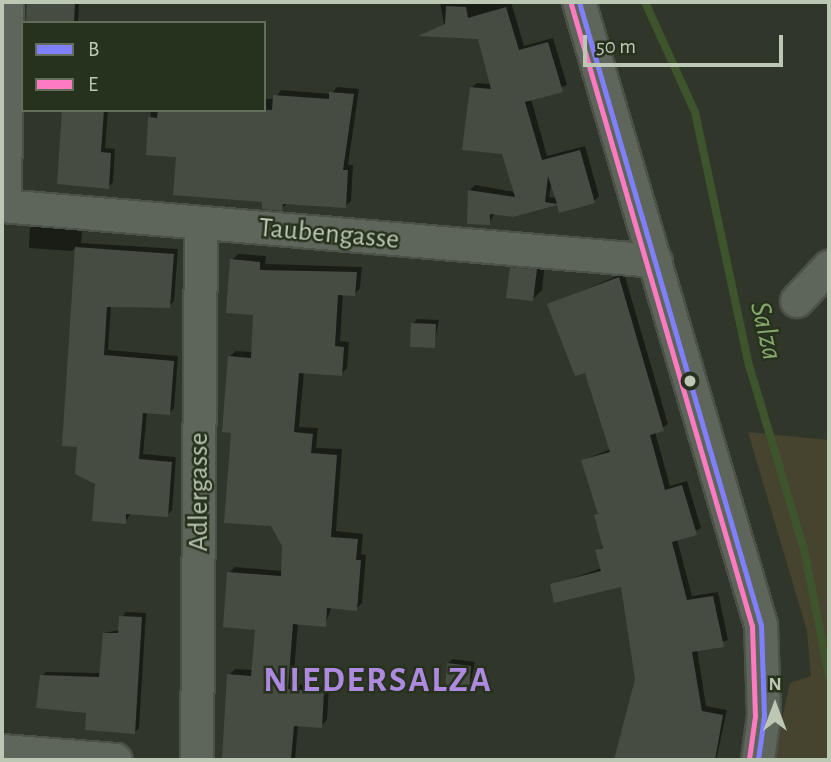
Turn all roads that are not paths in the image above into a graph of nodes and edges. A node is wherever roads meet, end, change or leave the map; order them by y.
1 (7, 2) edge
2 (579, 2) edge
3 (3, 206) edge
4 (201, 224) junction
5 (656, 261) junction
6 (829, 267) edge
7 (797, 301) dead end
8 (2, 751) edge
9 (116, 760) edge
10 (197, 760) edge
11 (758, 760) edge

1 - 3 street
2 - 5 street
3 - 4 street, Taubengasse
4 - 5 street, Taubengasse
4 - 10 street, Adlergasse
5 - 11 street
6 - 7 street
8 - 9 street

